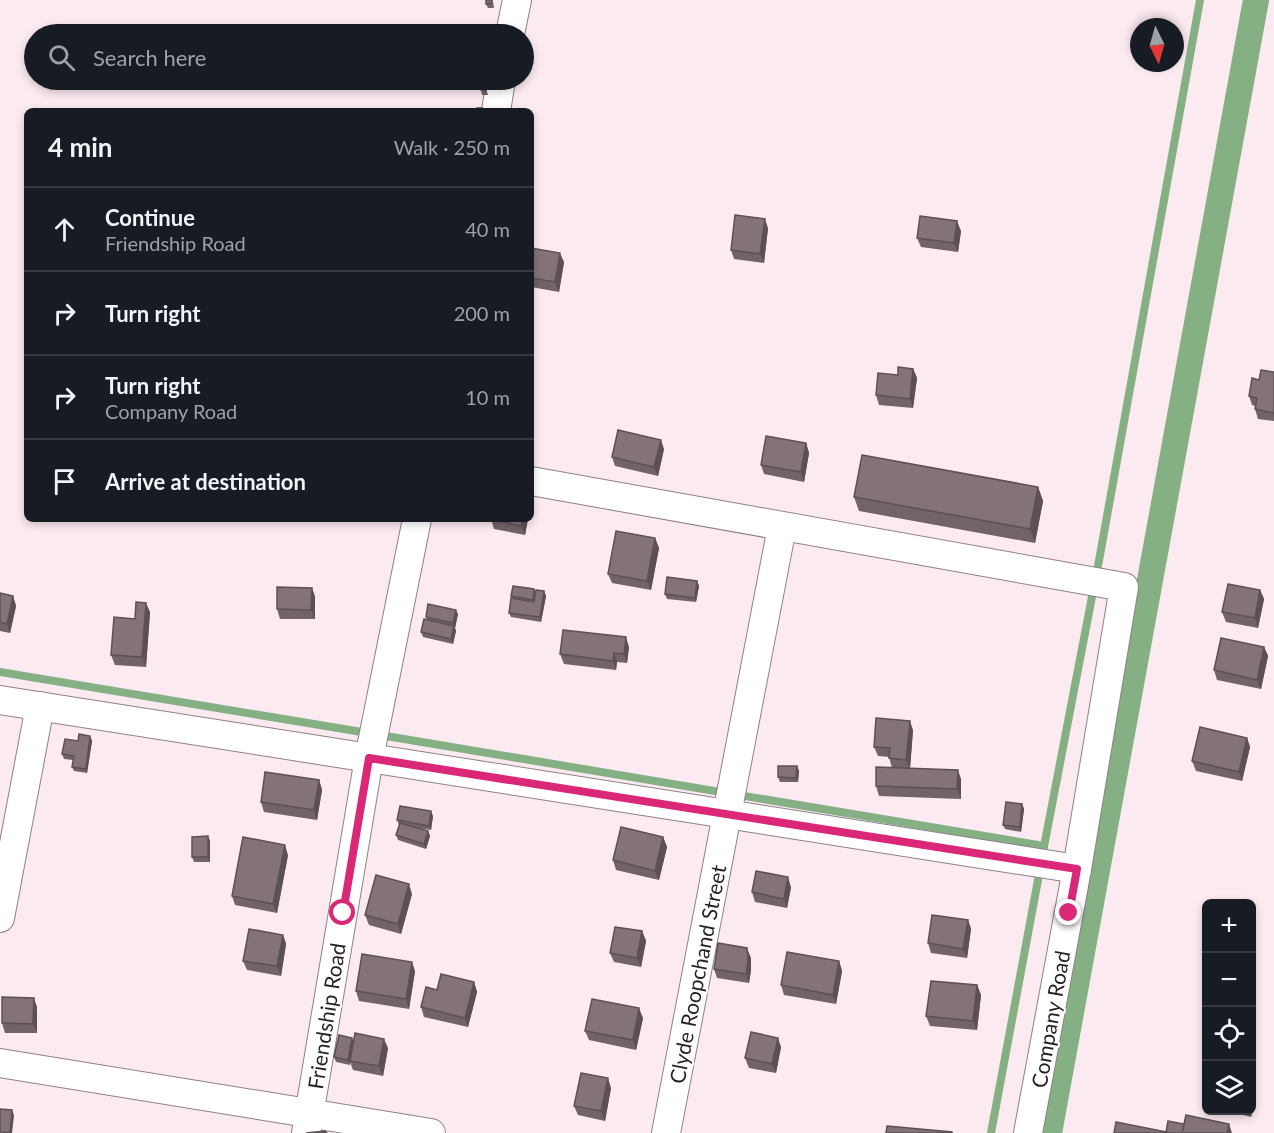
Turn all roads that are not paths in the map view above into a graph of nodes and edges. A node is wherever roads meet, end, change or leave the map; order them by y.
1 (517, 0) edge
2 (512, 24) edge
3 (499, 90) edge
4 (496, 108) edge
5 (534, 482) edge
6 (416, 522) edge
7 (782, 527) junction
8 (0, 700) edge
9 (40, 706) junction
10 (369, 758) junction
11 (728, 814) junction
12 (1077, 869) junction
13 (0, 918) edge
14 (0, 1063) edge
15 (308, 1123) edge
16 (431, 1133) edge
17 (666, 1133) edge
18 (1028, 1133) edge

1 - 2 street
3 - 4 street
5 - 7 street
6 - 10 street, Friendship Road
7 - 11 street, Clyde Roopchand Street
7 - 12 street, Company Road
8 - 9 street
9 - 10 street
9 - 13 street
10 - 11 street
10 - 15 street, Friendship Road
11 - 12 street
11 - 17 street, Clyde Roopchand Street
12 - 18 street, Company Road
14 - 15 street
15 - 16 street

